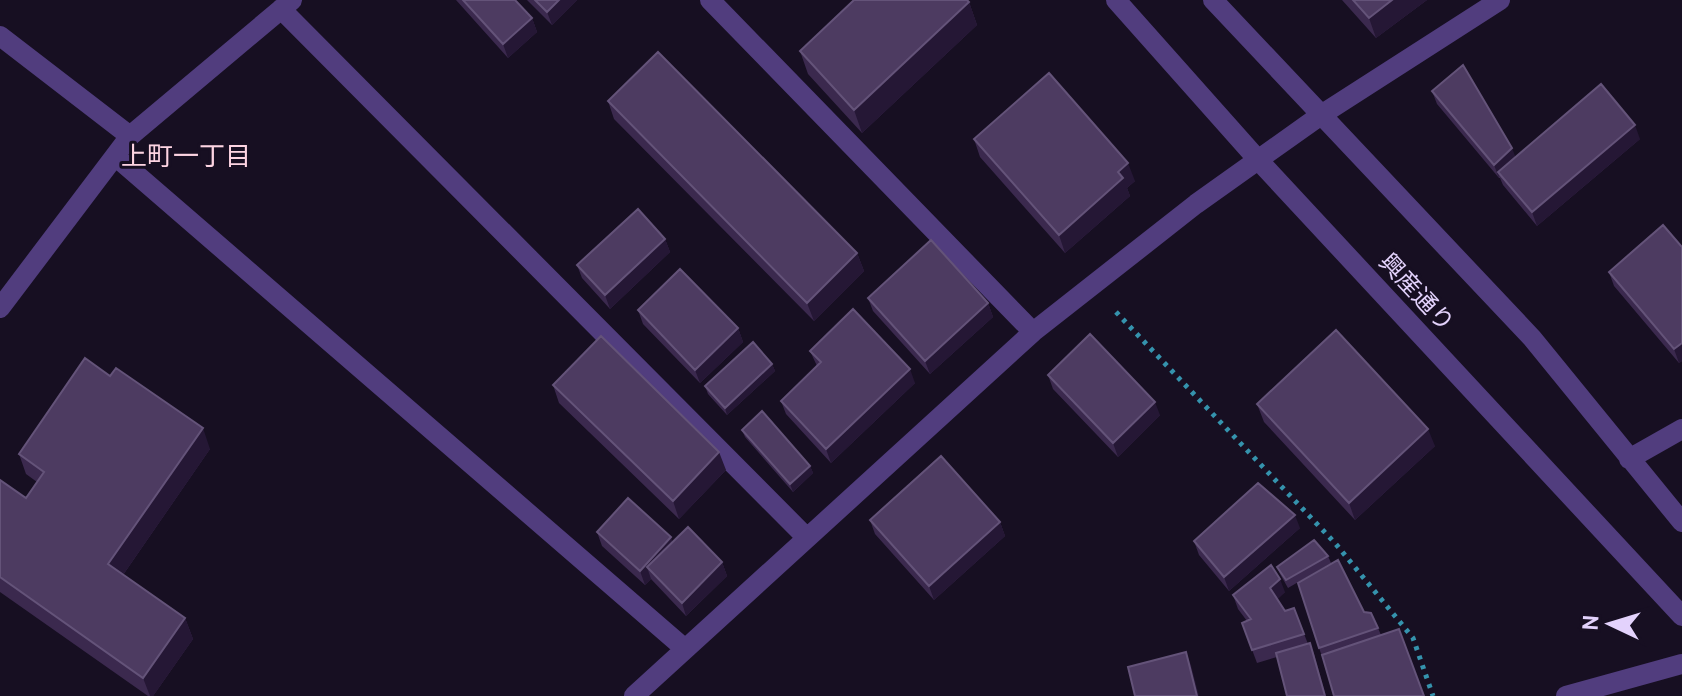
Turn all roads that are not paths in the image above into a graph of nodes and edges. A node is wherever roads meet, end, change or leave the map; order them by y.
1 (710, 0) edge
2 (1116, 0) edge
3 (1213, 0) edge
4 (1500, 0) edge
5 (287, 5) edge
6 (0, 36) edge
7 (1321, 115) junction
8 (130, 136) junction
9 (115, 156) junction
10 (1260, 162) junction
11 (0, 308) edge
12 (1033, 332) junction
13 (1682, 429) edge
14 (1629, 459) junction
15 (1682, 522) edge
16 (806, 537) junction
17 (1682, 616) edge
18 (684, 648) junction
19 (1682, 664) edge
20 (634, 696) edge
21 (1566, 696) edge

1 - 12 street
2 - 10 street, 興産通り
3 - 7 street, 興産通り
4 - 7 street
5 - 8 street
5 - 16 street
6 - 8 street
7 - 10 street
7 - 14 street, 興産通り
8 - 9 street
9 - 11 street
9 - 18 street
10 - 12 street
10 - 17 street, 興産通り
12 - 16 street
13 - 14 street
14 - 15 street, 興産通り
16 - 18 street
18 - 20 street
19 - 21 street

